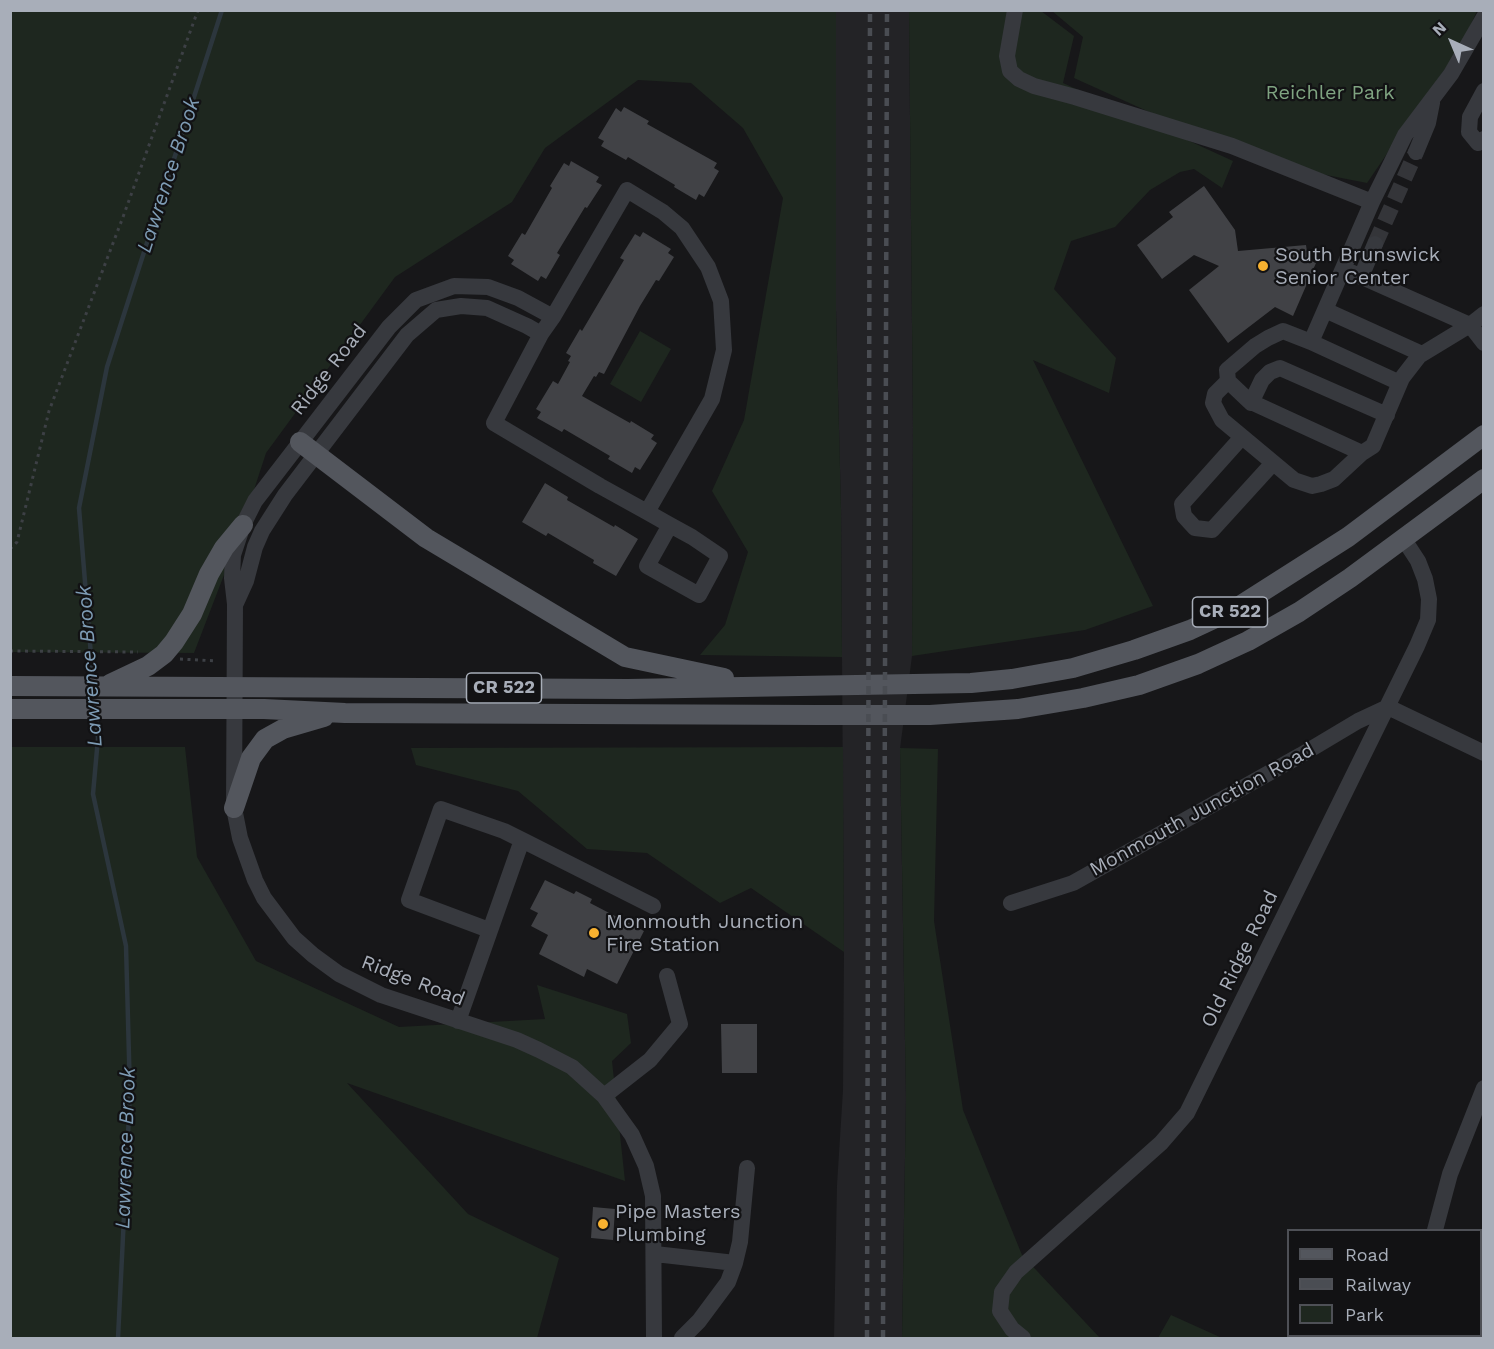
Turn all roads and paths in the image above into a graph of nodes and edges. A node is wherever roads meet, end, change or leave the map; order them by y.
1 (198, 10) edge
2 (1015, 10) edge
3 (1484, 16) edge
4 (1484, 91) edge
5 (1432, 99) junction
6 (1484, 139) edge
7 (1416, 152) tunnel mouth
8 (1372, 202) junction
9 (1376, 244) tunnel mouth
10 (1344, 269) junction
11 (1362, 277) junction
12 (1325, 310) junction
13 (1484, 314) edge
14 (553, 317) junction
15 (1477, 325) edge
16 (541, 334) junction
17 (1311, 342) junction
18 (1484, 343) edge
19 (1422, 354) junction
20 (1228, 381) junction
21 (1400, 383) junction
22 (1251, 403) junction
23 (1386, 415) junction
24 (1484, 435) edge
25 (1242, 437) junction
26 (300, 442) junction
27 (1362, 453) junction
28 (317, 454) junction
29 (1273, 463) junction
30 (1484, 479) edge
31 (646, 512) junction
32 (243, 525) junction
33 (670, 525) junction
34 (1403, 538) junction
35 (10, 549) edge
36 (235, 604) junction
37 (10, 651) edge
38 (116, 653) dead end
39 (173, 654) dead end
40 (217, 661) dead end
41 (10, 686) edge
42 (774, 686) junction
43 (105, 687) junction
44 (234, 687) junction
45 (1388, 707) junction
46 (10, 709) edge
47 (234, 709) junction
48 (345, 713) junction
49 (1484, 753) edge
50 (234, 808) junction
51 (522, 840) junction
52 (1011, 903) dead end
53 (653, 906) dead end
54 (489, 930) junction
55 (667, 976) dead end
56 (458, 1020) junction
57 (1484, 1088) edge
58 (604, 1096) junction
59 (747, 1168) dead end
60 (1435, 1229) edge
61 (655, 1254) junction
62 (735, 1263) junction
63 (654, 1338) edge
64 (682, 1338) edge
65 (1023, 1338) edge

1 - 35 path
2 - 8 street
3 - 5 street
4 - 6 street
5 - 7 street
5 - 8 street
8 - 10 street
9 - 11 street
10 - 11 street
10 - 12 street
11 - 15 street
12 - 17 street
12 - 19 street
13 - 15 street
14 - 16 street
14 - 26 street, Ridge Road
14 - 31 street
15 - 18 street
15 - 19 street
16 - 28 street, Ridge Road
16 - 31 street
17 - 20 street
17 - 21 street
19 - 21 street
20 - 22 street
20 - 25 street
21 - 23 street
22 - 23 street
22 - 27 street
23 - 27 street
24 - 42 main road, CR 522
25 - 29 street
25 - 29 street
26 - 28 main road
26 - 32 street, Ridge Road
27 - 29 street
28 - 36 street, Ridge Road
28 - 42 main road
30 - 34 main road, CR 522
31 - 33 street
32 - 36 street, Ridge Road
32 - 43 main road
33 - 33 street
34 - 45 street, Old Ridge Road
34 - 48 main road, CR 522
36 - 44 street, Ridge Road
37 - 38 path
39 - 40 path
41 - 43 main road, CR 522
42 - 44 main road, CR 522
43 - 44 main road, CR 522
44 - 47 street, Ridge Road
45 - 49 street
45 - 52 street, Monmouth Junction Road
45 - 65 street, Old Ridge Road
46 - 47 main road, CR 522
47 - 48 main road, CR 522
47 - 50 street, Ridge Road
48 - 50 main road
50 - 56 street, Ridge Road
51 - 53 street
51 - 54 street
51 - 54 street
54 - 56 street
55 - 58 street
56 - 58 street, Ridge Road
57 - 60 street
58 - 61 street, Ridge Road
59 - 62 street
61 - 62 street
61 - 63 street, Ridge Road
62 - 64 street

